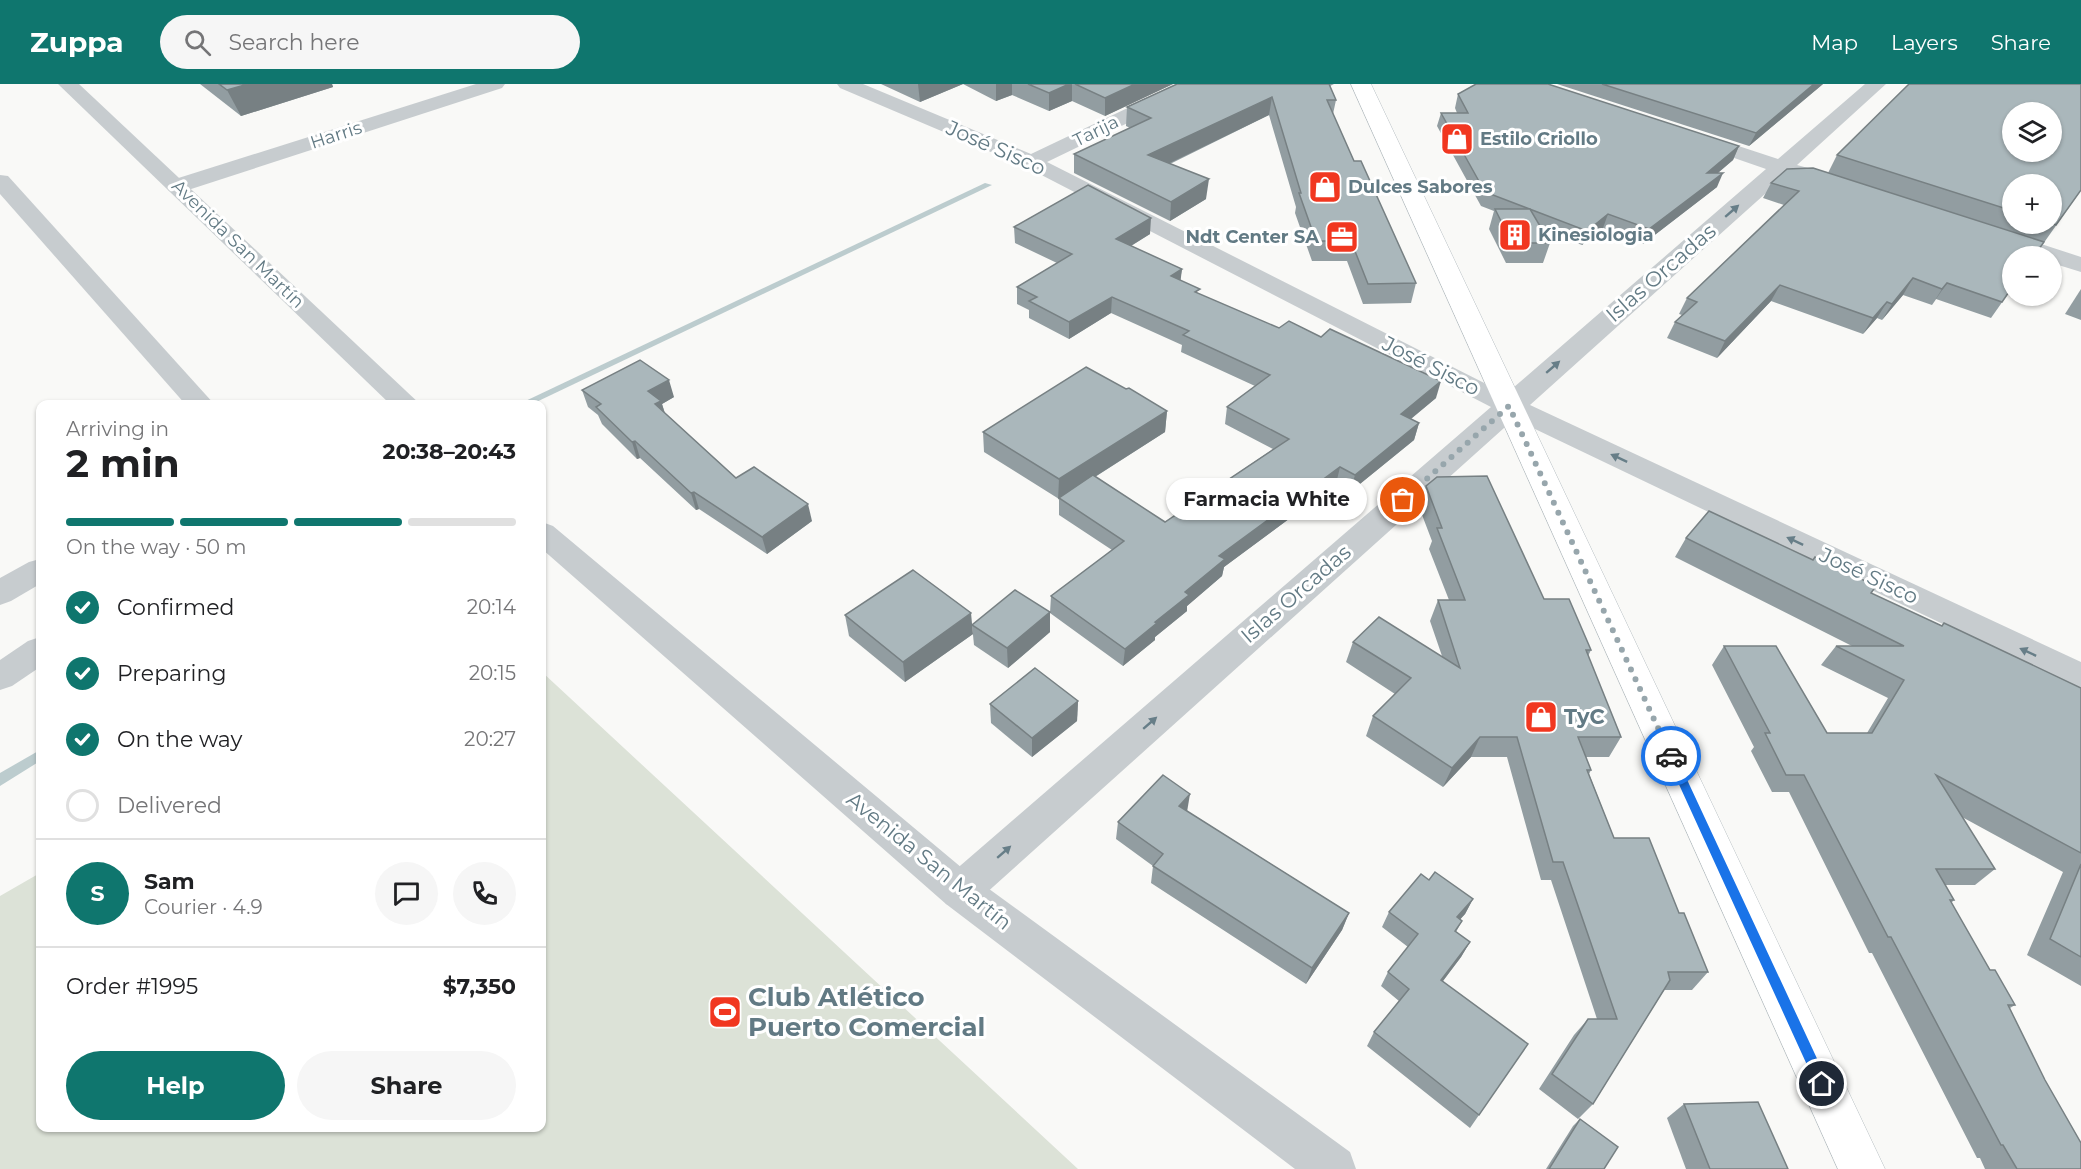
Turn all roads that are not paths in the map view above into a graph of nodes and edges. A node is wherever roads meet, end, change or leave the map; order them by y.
1 (68, 84) edge
2 (495, 84) edge
3 (847, 84) edge
4 (1193, 84) edge
5 (1361, 84) edge
6 (1876, 84) edge
7 (1672, 130) edge
8 (1031, 162) junction
9 (1782, 166) junction
10 (1815, 177) edge
11 (0, 181) edge
12 (177, 186) junction
13 (1970, 228) edge
14 (2081, 265) edge
15 (197, 400) edge
16 (402, 400) edge
17 (1509, 406) junction
18 (546, 536) edge
19 (36, 572) edge
20 (0, 593) edge
21 (36, 653) edge
22 (0, 677) edge
23 (2081, 677) edge
24 (960, 891) junction
25 (1334, 1169) edge
26 (1862, 1169) edge

1 - 12 street, Avenida San Martín
2 - 12 street, Harris
3 - 8 street, José Sisco
4 - 8 street, Tarija
5 - 17 main road
6 - 9 street, Islas Orcadas
7 - 9 street
8 - 17 street, José Sisco
9 - 10 street
17 -> 9 street, Islas Orcadas
11 - 15 street
12 - 16 street, Avenida San Martín
13 - 14 street
23 -> 17 street, José Sisco
24 -> 17 street, Islas Orcadas
17 - 26 main road
18 - 24 street, Avenida San Martín
19 - 20 street
21 - 22 street
24 - 25 street, Avenida San Martín

